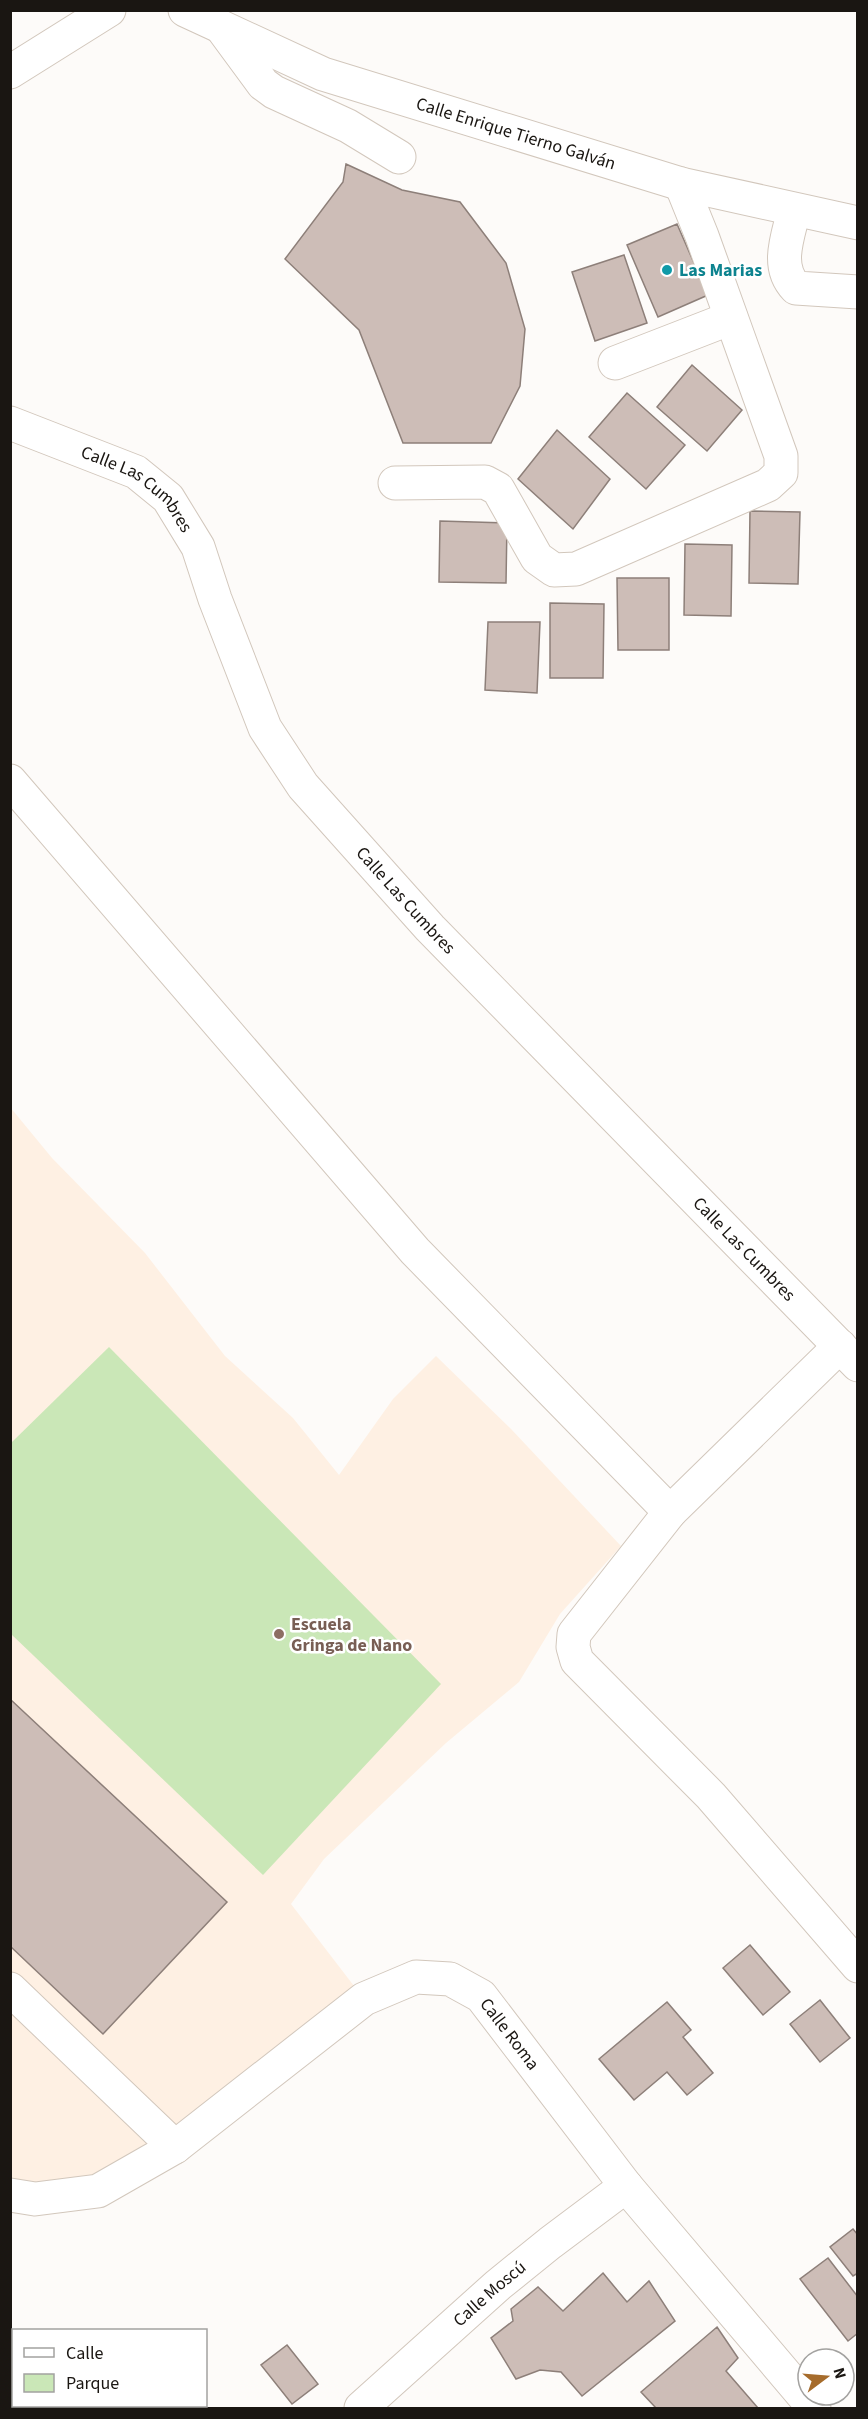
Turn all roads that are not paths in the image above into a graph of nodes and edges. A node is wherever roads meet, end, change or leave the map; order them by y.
1 (109, 10) edge
2 (185, 10) edge
3 (221, 27) junction
4 (10, 72) edge
5 (399, 157) dead end
6 (681, 184) junction
7 (794, 210) junction
8 (858, 223) edge
9 (858, 292) edge
10 (731, 318) junction
11 (615, 363) dead end
12 (10, 423) edge
13 (395, 483) dead end
14 (10, 781) edge
15 (849, 1355) edge
16 (670, 1512) junction
17 (858, 1966) edge
18 (10, 1989) edge
19 (175, 2147) junction
20 (626, 2186) junction
21 (10, 2195) edge
22 (361, 2409) edge
23 (814, 2409) edge

1 - 4 street
2 - 3 street, Calle Enrique Tierno Galván
3 - 5 street
3 - 6 street, Calle Enrique Tierno Galván
6 - 7 street, Calle Enrique Tierno Galván
6 - 10 street
7 - 8 street, Calle Enrique Tierno Galván
7 - 9 street
10 - 11 street
10 - 13 street
12 - 15 street, Calle Las Cumbres
14 - 16 street
15 - 16 street
16 - 17 street
18 - 19 street
19 - 20 street, Calle Roma
19 - 21 street, Calle Roma
20 - 22 street, Calle Moscú
20 - 23 street, Calle Roma

